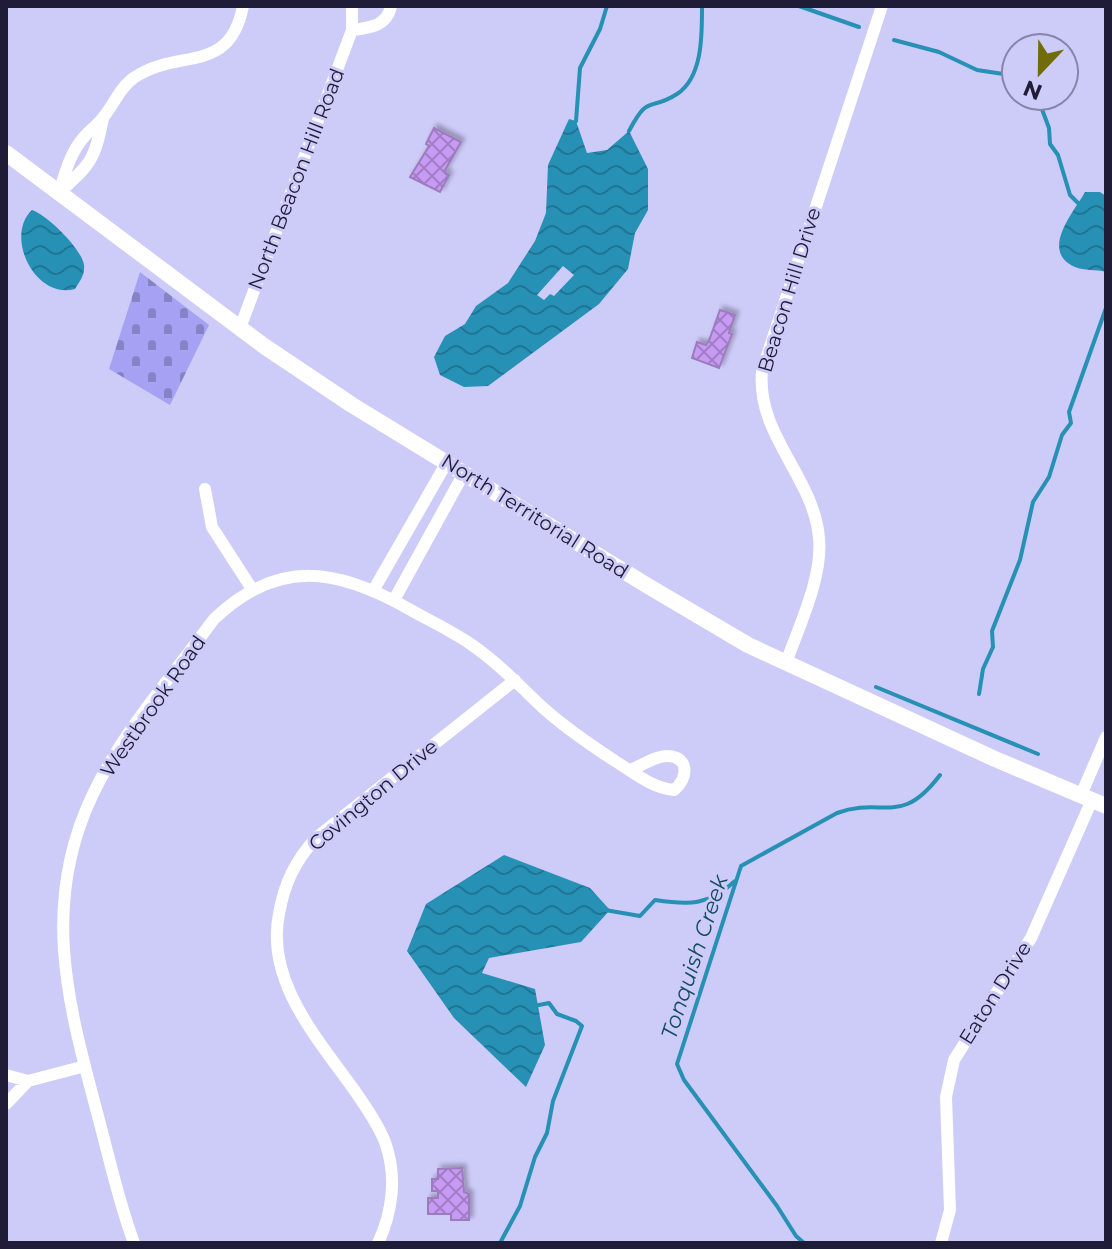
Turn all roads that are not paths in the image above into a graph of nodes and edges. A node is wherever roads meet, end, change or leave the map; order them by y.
1 (243, 6) edge
2 (352, 6) edge
3 (391, 6) edge
4 (882, 6) edge
5 (352, 30) junction
6 (103, 118) junction
7 (6, 153) edge
8 (59, 193) junction
9 (240, 328) junction
10 (447, 462) junction
11 (464, 473) junction
12 (205, 489) dead end
13 (252, 589) junction
14 (373, 591) junction
15 (394, 600) junction
16 (786, 663) junction
17 (515, 680) junction
18 (1106, 737) edge
19 (630, 770) dead end
20 (1098, 801) edge
21 (85, 1066) junction
22 (6, 1075) edge
23 (28, 1081) junction
24 (6, 1104) edge
25 (134, 1243) edge
26 (378, 1243) edge
27 (941, 1243) edge

1 - 6 street
2 - 5 street, North Beacon Hill Road
3 - 5 street
4 - 16 street, Beacon Hill Drive
5 - 9 street, North Beacon Hill Road
6 - 8 street
6 - 8 street
7 - 8 main road, North Territorial Road
8 - 9 main road, North Territorial Road
9 - 10 main road, North Territorial Road
10 - 11 main road, North Territorial Road
10 - 14 street
11 - 15 street
11 - 16 main road, North Territorial Road
12 - 13 street
13 - 14 street, Westbrook Road
13 - 21 street, Westbrook Road
14 - 15 street, Westbrook Road
15 - 17 street, Westbrook Road
16 - 20 main road, North Territorial Road
17 - 19 street, Westbrook Road
17 - 26 street, Covington Drive
18 - 20 street, Eaton Drive
20 - 27 street, Eaton Drive
21 - 23 street
21 - 25 street, Westbrook Road
22 - 23 street
23 - 24 street

